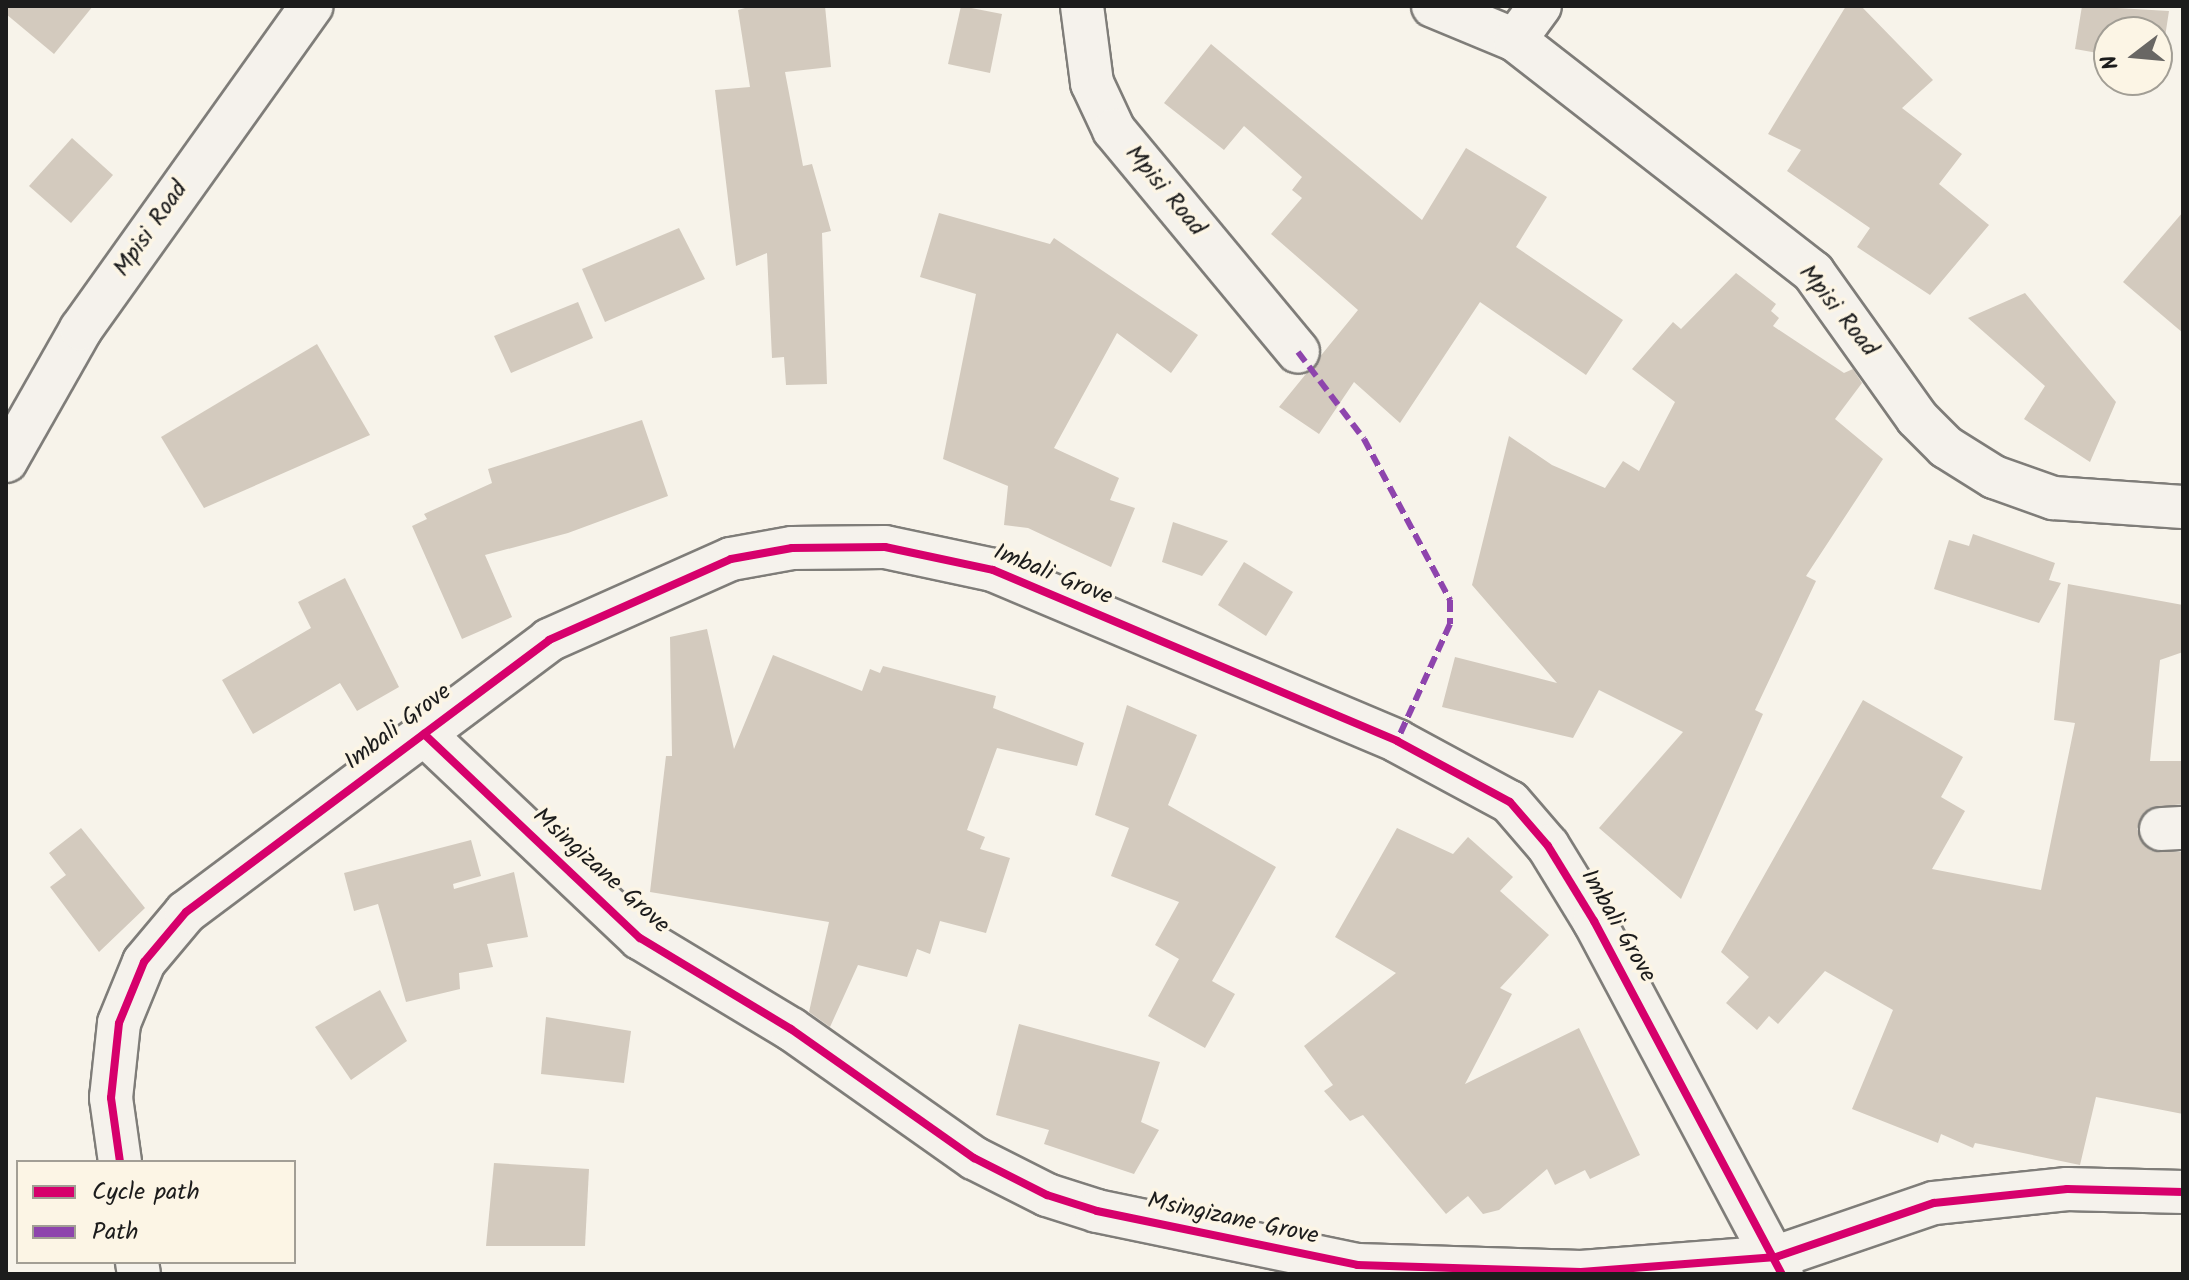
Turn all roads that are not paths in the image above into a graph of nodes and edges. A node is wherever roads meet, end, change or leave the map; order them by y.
1 (311, 6) edge
2 (1082, 6) edge
3 (1433, 6) edge
4 (1540, 6) edge
5 (1515, 40) junction
6 (1298, 352) dead end
7 (6, 461) edge
8 (2183, 507) edge
9 (424, 734) junction
10 (120, 1160) edge
11 (2183, 1192) edge
12 (1779, 1265) edge

1 - 7 street, Mpisi Road
2 - 6 street, Mpisi Road
3 - 5 street, Mpisi Road
4 - 5 street
5 - 8 street, Mpisi Road
9 - 10 street, Imbali Grove
9 - 12 street, Msingizane Grove
9 - 12 street, Imbali Grove
11 - 12 street, Msingizane Grove

